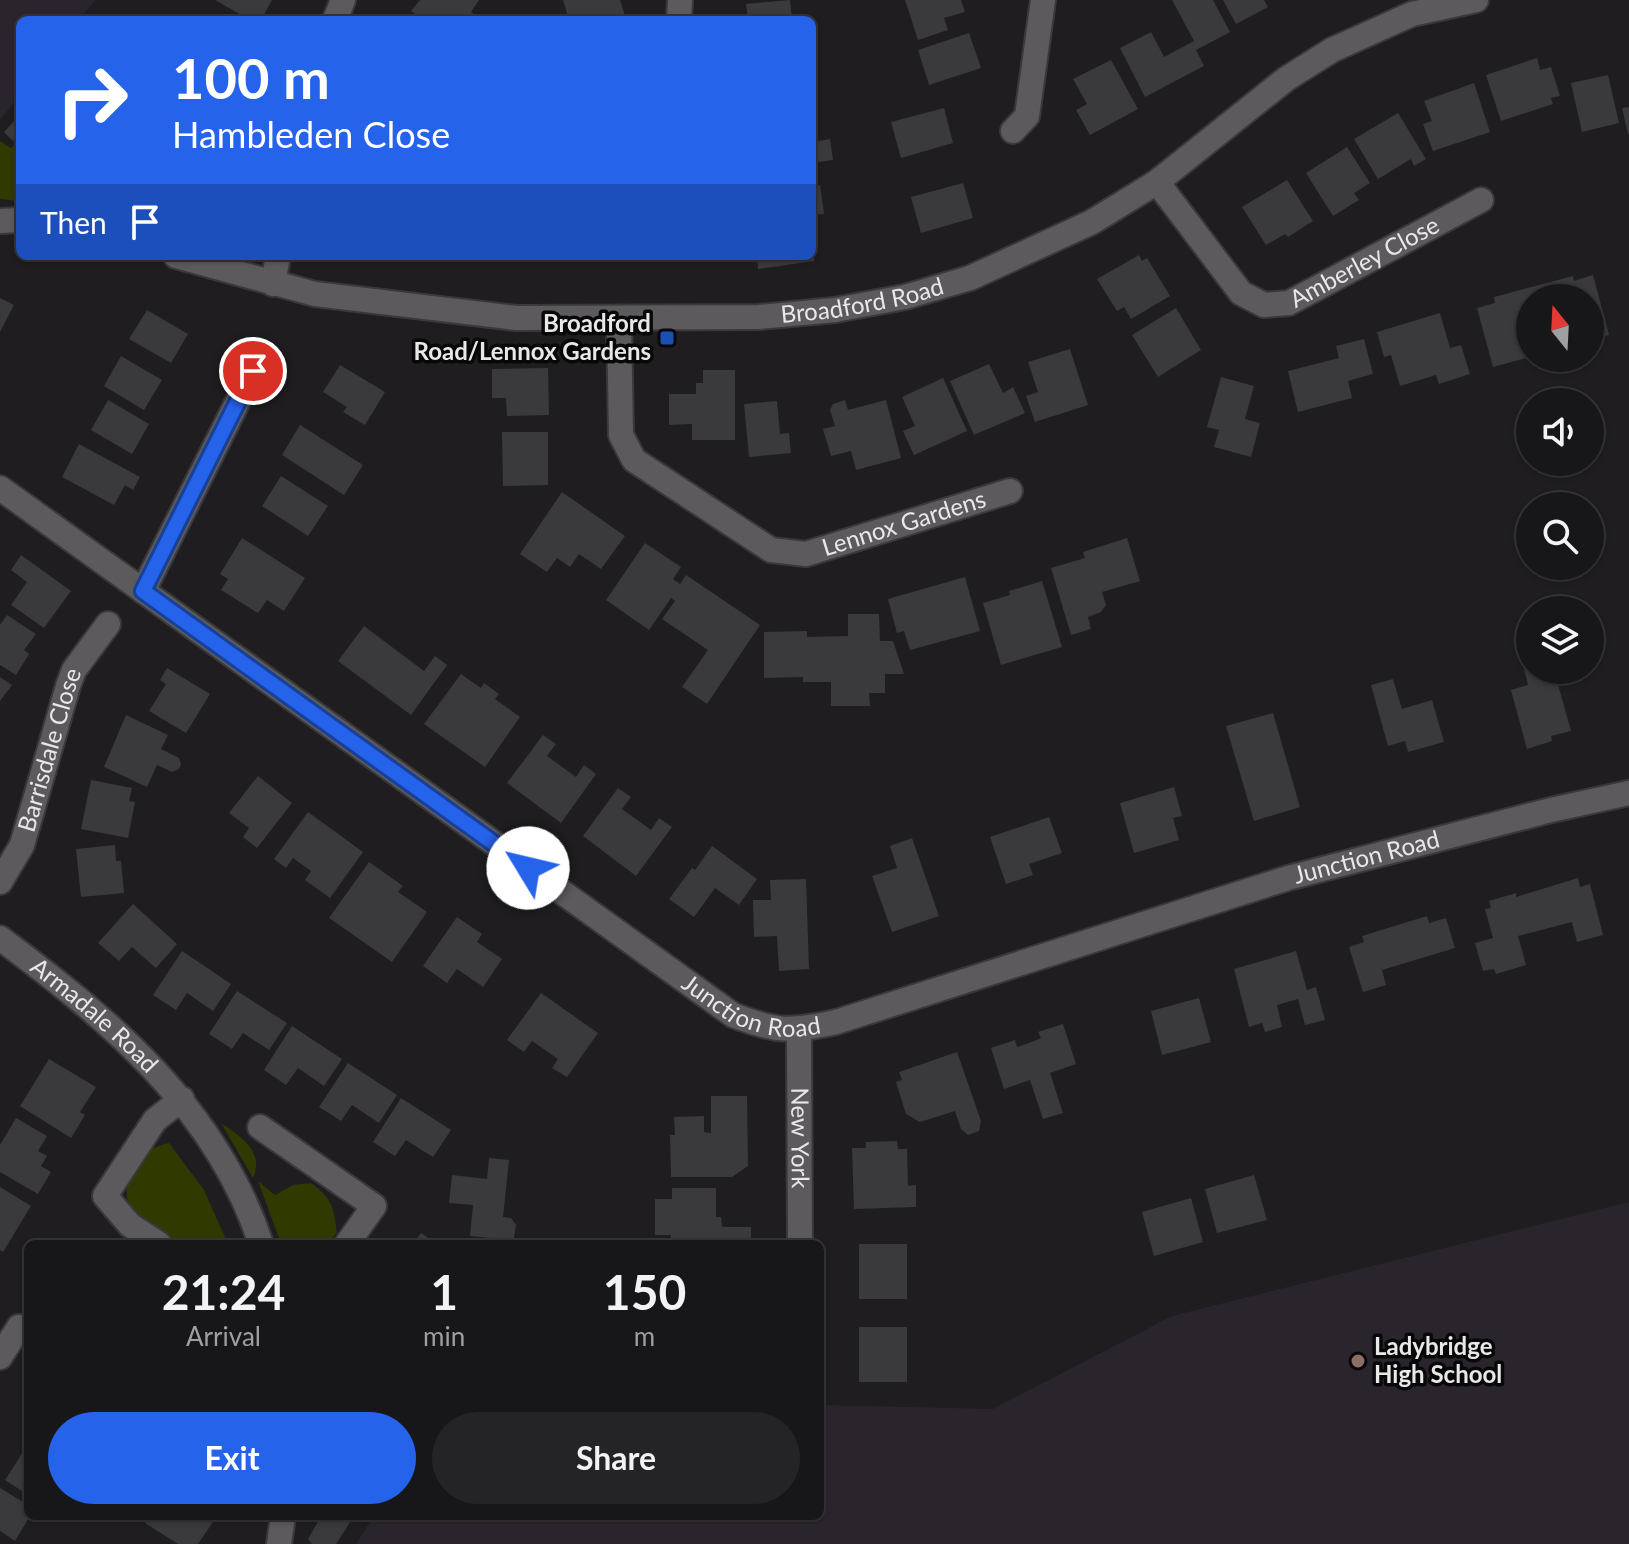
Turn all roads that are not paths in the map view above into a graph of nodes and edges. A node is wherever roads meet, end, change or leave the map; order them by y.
1 (1043, 0) edge
2 (1476, 0) edge
3 (1408, 7) edge
4 (1013, 131) dead end
5 (1157, 182) junction
6 (1481, 200) dead end
7 (190, 260) edge
8 (277, 260) edge
9 (273, 284) junction
10 (619, 319) junction
11 (253, 371) dead end
12 (0, 488) edge
13 (1010, 491) dead end
14 (143, 591) junction
15 (108, 624) dead end
16 (1629, 793) edge
17 (0, 882) edge
18 (0, 938) edge
19 (799, 1030) junction
20 (182, 1099) junction
21 (260, 1127) dead end
22 (153, 1240) edge
23 (259, 1240) edge
24 (350, 1240) edge
25 (800, 1240) edge
26 (19, 1327) dead end
27 (0, 1357) edge
28 (282, 1520) edge
29 (279, 1544) edge

1 - 4 street
2 - 3 street, Broadford Road
3 - 5 street, Broadford Road
5 - 6 street, Amberley Close
5 - 10 street, Broadford Road
7 - 9 street, Broadford Road
8 - 9 street
9 - 10 street, Broadford Road
10 - 13 street, Lennox Gardens
11 - 14 street
12 - 14 street, Junction Road
14 - 19 street, Junction Road
15 - 17 street, Barrisdale Close
16 - 19 street, Junction Road
18 - 20 street, Armadale Road
19 - 25 street, New York
20 - 22 street
20 - 23 street, Armadale Road
21 - 24 street
26 - 27 street
28 - 29 street

